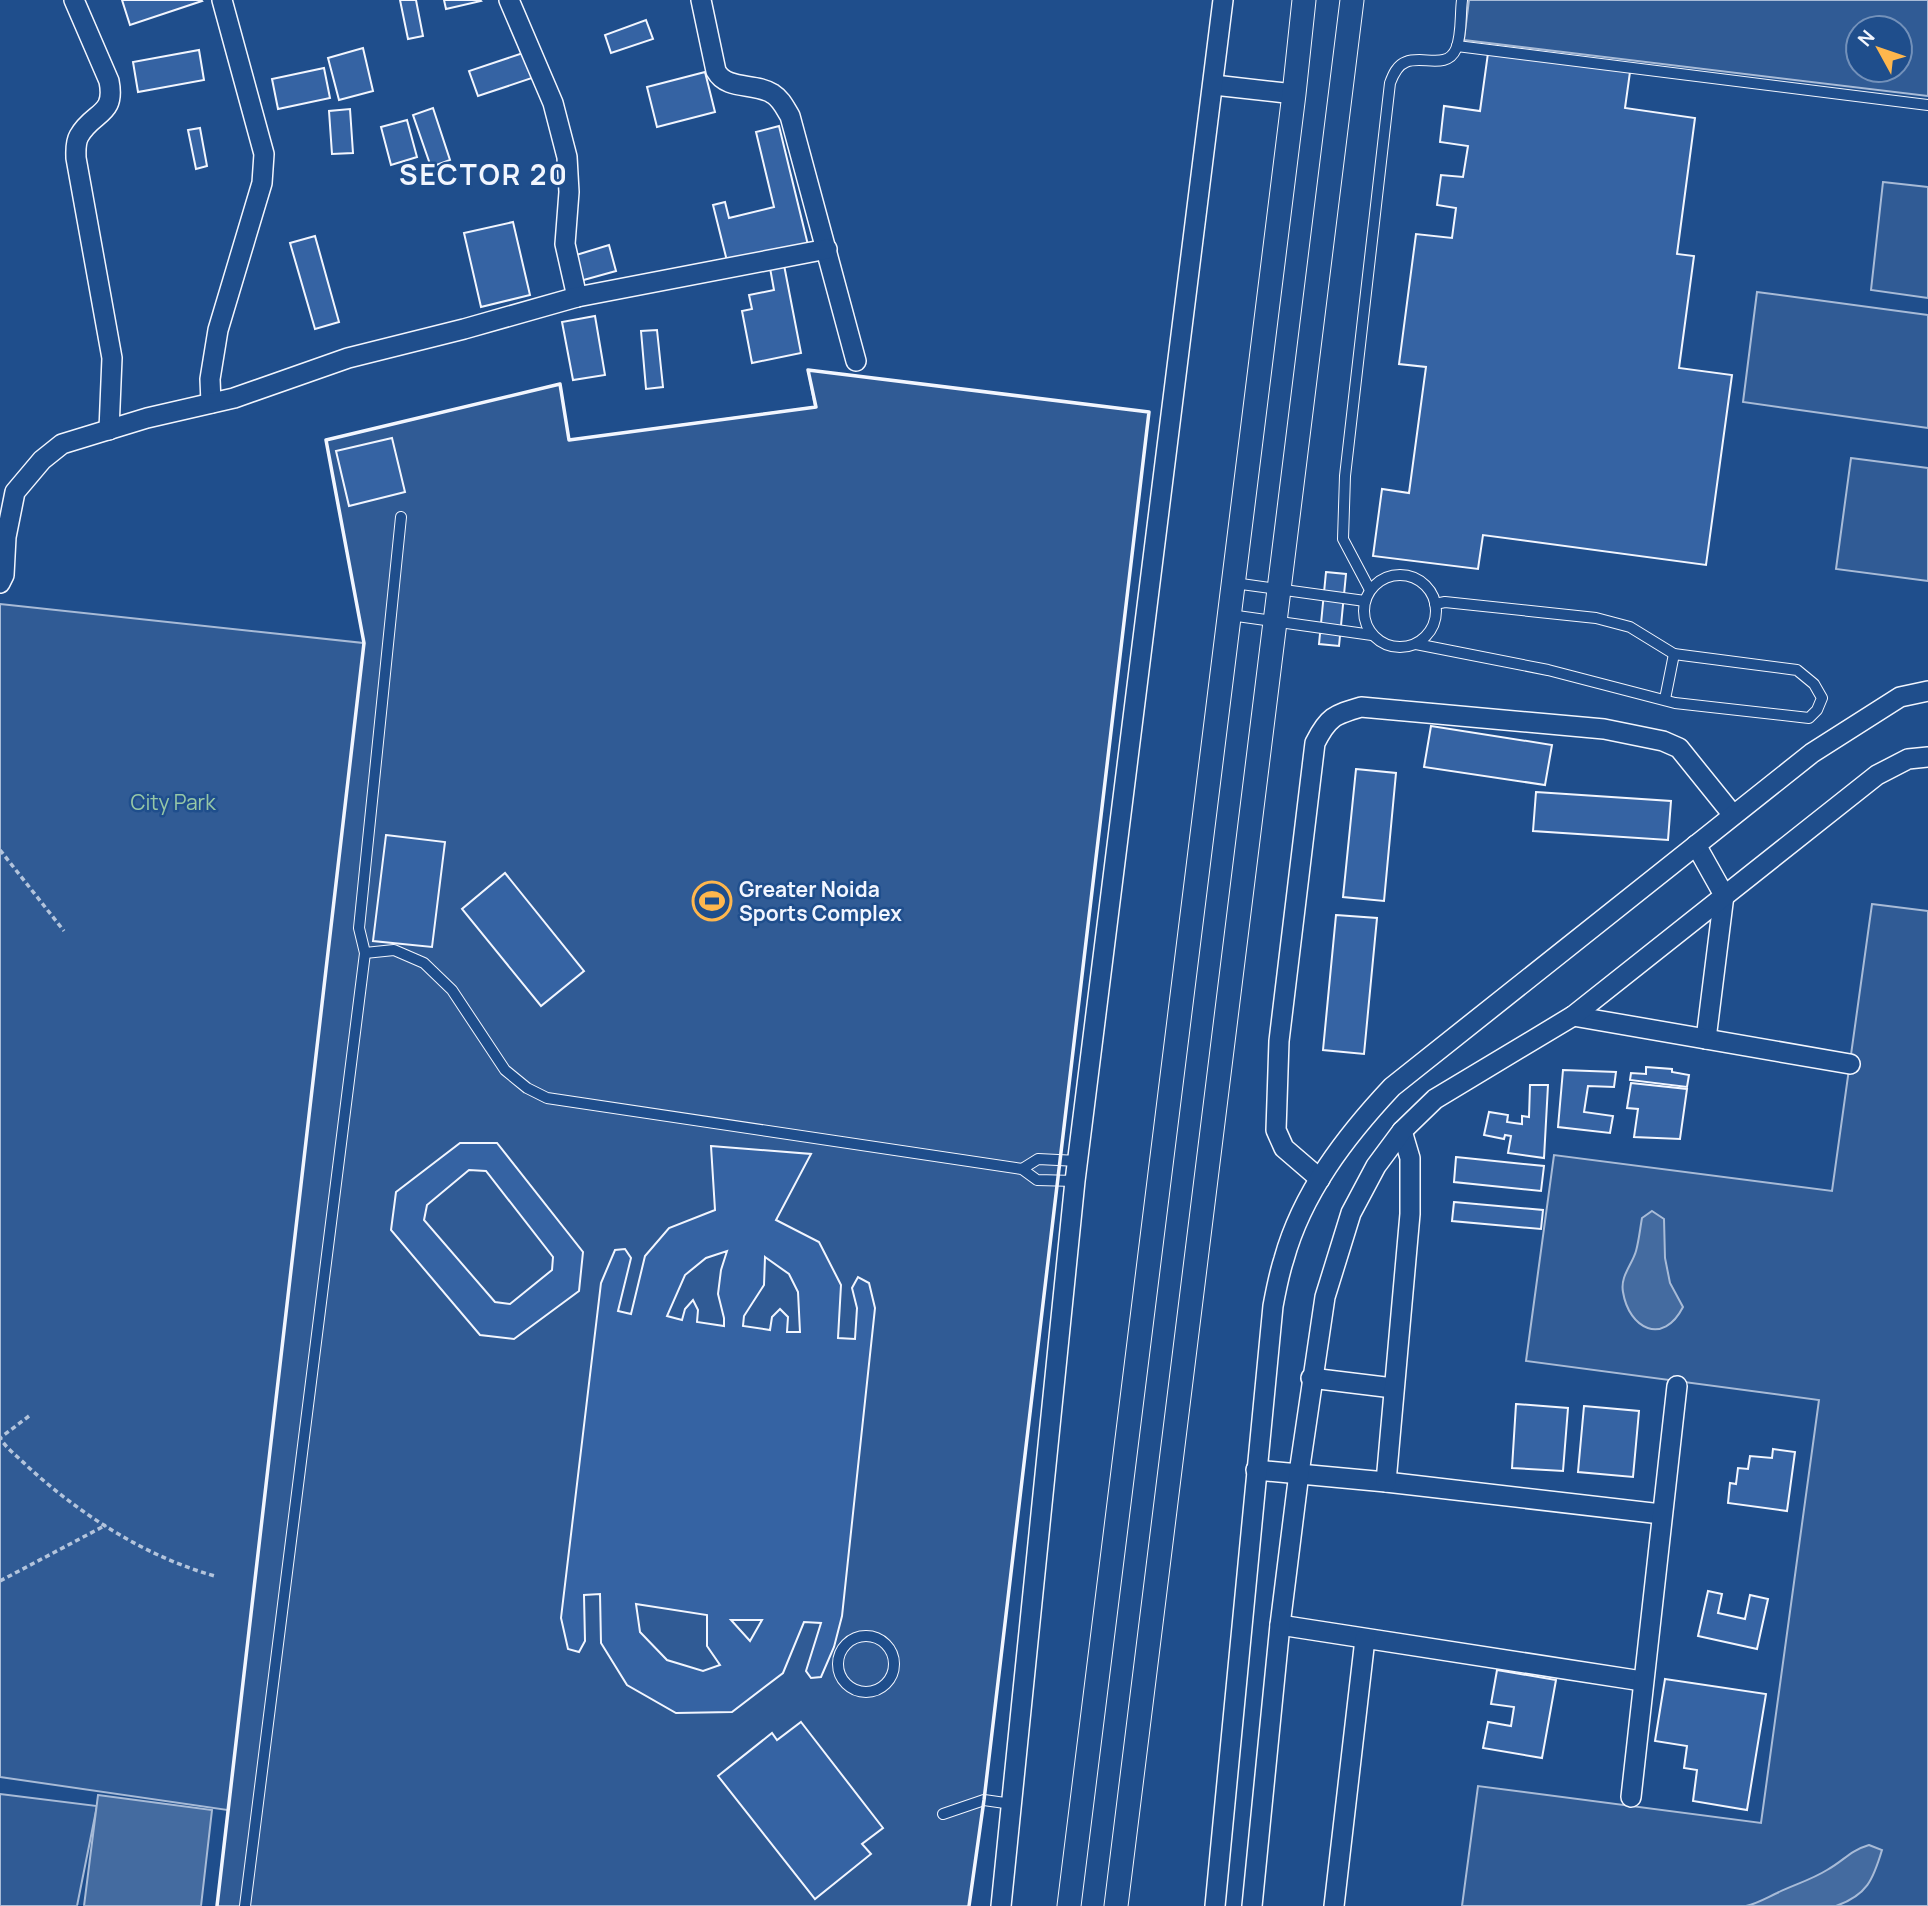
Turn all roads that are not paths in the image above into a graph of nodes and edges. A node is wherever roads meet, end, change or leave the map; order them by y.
1 (74, 0) edge
2 (222, 0) edge
3 (509, 0) edge
4 (701, 0) edge
5 (1223, 0) edge
6 (1304, 0) edge
7 (1352, 0) edge
8 (1462, 0) edge
9 (1457, 46) junction
10 (1214, 85) junction
11 (1294, 94) junction
12 (1928, 105) edge
13 (827, 249) junction
14 (577, 297) junction
15 (856, 360) dead end
16 (211, 403) junction
17 (109, 430) junction
18 (401, 517) dead end
19 (0, 583) edge
20 (1234, 583) junction
21 (1279, 590) junction
22 (1370, 590) junction
23 (1365, 601) junction
24 (1436, 604) junction
25 (1230, 615) junction
26 (1275, 620) junction
27 (1372, 635) junction
28 (1416, 644) junction
29 (1674, 654) junction
30 (1928, 691) edge
31 (1665, 699) junction
32 (1928, 757) edge
33 (1734, 815) junction
34 (1696, 845) junction
35 (1724, 895) junction
36 (365, 953) junction
37 (1573, 1016) junction
38 (1706, 1039) junction
39 (1850, 1065) dead end
40 (1402, 1130) junction
41 (1022, 1169) junction
42 (1077, 1171) junction
43 (1320, 1180) junction
44 (1311, 1378) junction
45 (1677, 1386) dead end
46 (1393, 1388) junction
47 (1256, 1470) junction
48 (1299, 1473) junction
49 (1386, 1482) junction
50 (1661, 1514) junction
51 (1280, 1625) junction
52 (1365, 1639) junction
53 (1642, 1681) junction
54 (884, 1686) joint
55 (1631, 1797) dead end
56 (1012, 1804) junction
57 (943, 1814) dead end
58 (245, 1906) edge
59 (1001, 1906) edge
60 (1069, 1906) edge
61 (1116, 1906) edge
62 (1215, 1906) edge
63 (1252, 1906) edge
64 (1334, 1906) edge

1 - 17 street
2 - 16 street
3 - 14 street
4 - 13 street
5 - 10 street
6 - 11 street
7 - 21 street
8 - 9 lane
9 - 12 lane
9 - 22 lane
10 - 11 street
10 - 42 street
11 - 20 street
13 - 14 street
13 - 15 street
14 - 16 street
16 - 17 street
17 - 19 street
18 - 36 lane
20 - 21 lane
20 - 25 street
21 - 23 lane
21 - 26 street
22 - 23 lane
22 - 24 lane
23 - 27 lane
24 - 28 lane
24 - 29 lane
25 - 26 lane
25 - 60 street
26 - 27 lane
26 - 61 street
27 - 28 lane
28 - 31 lane
29 - 31 lane
29 - 31 lane
30 - 33 street
32 - 35 street
33 - 34 street
33 - 43 street
34 - 35 street
34 - 43 street
35 - 37 street
35 - 38 street
36 - 41 lane
36 - 58 lane
37 - 38 street
37 - 40 street
38 - 39 street
40 - 44 street
40 - 46 street
41 - 42 lane
41 - 42 lane
42 - 56 street
43 - 47 street
44 - 46 street
44 - 48 street
45 - 50 street
46 - 49 street
47 - 48 street
47 - 62 street
48 - 49 street
48 - 51 street
49 - 50 street
50 - 53 street
51 - 52 street
51 - 63 street
52 - 53 street
52 - 64 street
53 - 55 street
54 - 54 lane
56 - 57 lane
56 - 59 street

